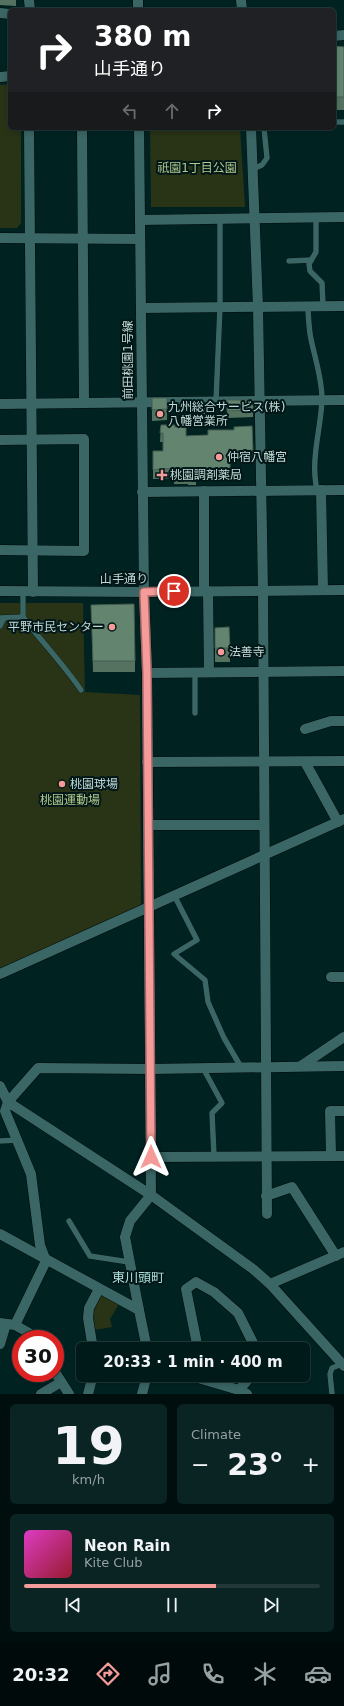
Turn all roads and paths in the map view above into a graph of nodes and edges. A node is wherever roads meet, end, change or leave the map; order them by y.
1 (29, 130) edge
2 (82, 130) edge
3 (139, 130) edge
4 (251, 130) edge
5 (264, 130) edge
6 (253, 169) junction
7 (344, 217) edge
8 (316, 218) junction
9 (220, 219) junction
10 (256, 219) junction
11 (140, 220) junction
12 (0, 238) edge
13 (29, 238) junction
14 (82, 239) junction
15 (140, 239) junction
16 (311, 260) junction
17 (289, 261) dead end
18 (323, 305) junction
19 (308, 306) junction
20 (344, 306) edge
21 (220, 307) junction
22 (258, 307) junction
23 (140, 308) junction
24 (322, 400) junction
25 (344, 400) edge
26 (216, 401) junction
27 (259, 401) junction
28 (84, 402) junction
29 (141, 402) junction
30 (0, 404) edge
31 (31, 404) junction
32 (0, 440) edge
33 (32, 440) junction
34 (319, 490) junction
35 (344, 490) edge
36 (204, 491) junction
37 (261, 491) junction
38 (142, 492) junction
39 (0, 550) edge
40 (32, 550) junction
41 (263, 590) junction
42 (323, 590) junction
43 (344, 590) edge
44 (0, 591) edge
45 (23, 591) junction
46 (206, 591) junction
47 (34, 592) junction
48 (144, 592) junction
49 (23, 617) junction
50 (2, 618) edge
51 (0, 626) edge
52 (262, 671) junction
53 (344, 671) edge
54 (195, 672) junction
55 (209, 672) junction
56 (147, 673) junction
57 (81, 690) dead end
58 (195, 714) dead end
59 (344, 721) edge
60 (305, 729) dead end
61 (344, 761) edge
62 (147, 762) junction
63 (263, 762) junction
64 (305, 762) junction
65 (341, 821) edge
66 (148, 825) junction
67 (264, 825) junction
68 (264, 856) junction
69 (174, 895) junction
70 (148, 908) junction
71 (0, 974) edge
72 (331, 977) dead end
73 (344, 977) edge
74 (344, 1037) edge
75 (301, 1066) junction
76 (344, 1066) edge
77 (241, 1067) junction
78 (267, 1067) junction
79 (203, 1068) junction
80 (151, 1069) junction
81 (0, 1086) edge
82 (5, 1102) edge
83 (344, 1111) edge
84 (18, 1140) junction
85 (0, 1141) edge
86 (214, 1156) junction
87 (331, 1156) junction
88 (344, 1156) edge
89 (151, 1157) junction
90 (266, 1157) junction
91 (151, 1195) junction
92 (266, 1196) junction
93 (267, 1214) dead end
94 (69, 1220) dead end
95 (0, 1234) edge
96 (340, 1254) edge
97 (46, 1261) junction
98 (129, 1262) junction
99 (270, 1284) junction
100 (99, 1289) junction
101 (139, 1310) junction
102 (7, 1324) edge
103 (22, 1330) edge
104 (93, 1342) edge
105 (146, 1342) edge
106 (197, 1342) edge
107 (252, 1342) edge
108 (0, 1344) edge
109 (343, 1364) edge
110 (62, 1382) joint
111 (91, 1382) edge
112 (145, 1382) edge
113 (217, 1382) edge
114 (248, 1382) edge
115 (243, 1392) edge
116 (41, 1394) edge
117 (69, 1394) edge
118 (88, 1394) edge
119 (142, 1394) edge
120 (332, 1394) edge

1 - 13 street
2 - 14 street
3 - 11 street, 前田桃園1号線
4 - 6 street
5 - 6 lane
6 - 10 street
7 - 8 street
8 - 10 street
8 - 16 lane
9 - 10 street
9 - 11 street
9 - 21 lane
10 - 22 street
11 - 15 street, 前田桃園1号線
12 - 13 street
13 - 14 street
13 - 31 street
14 - 15 street
14 - 28 street
15 - 23 street, 前田桃園1号線
16 - 17 lane
16 - 18 lane
18 - 19 street
18 - 20 street
19 - 22 street
19 - 24 lane
21 - 22 street
21 - 23 street
21 - 26 lane
22 - 27 street
23 - 29 street, 前田桃園1号線
24 - 25 street
24 - 27 street
24 - 34 lane
26 - 27 street
26 - 29 street
27 - 37 street
28 - 29 street
28 - 31 street
29 - 38 street, 前田桃園1号線
30 - 31 street
31 - 33 street
32 - 33 street
33 - 40 street
33 - 40 street
34 - 35 street
34 - 37 street
34 - 42 street
36 - 37 street
36 - 38 street
36 - 46 street
37 - 41 street
38 - 48 street, 前田桃園1号線
39 - 40 street
40 - 47 street
41 - 42 street, 山手通り
41 - 46 street, 山手通り
41 - 52 street
42 - 43 street, 山手通り
44 - 45 street, 山手通り
45 - 47 street, 山手通り
45 - 49 lane
46 - 48 street, 山手通り
46 - 55 street
47 - 48 street, 山手通り
48 - 56 street, 前田桃園1号線
49 - 50 lane
49 - 57 lane
50 - 51 lane
52 - 53 street
52 - 55 street
52 - 63 street
54 - 55 street
54 - 56 street
54 - 58 lane
56 - 62 street, 前田桃園1号線
59 - 60 street
61 - 64 street
62 - 63 street
62 - 66 street, 前田桃園1号線
63 - 64 street
63 - 67 street
64 - 65 street
65 - 68 street
66 - 67 street
66 - 70 street, 前田桃園1号線
67 - 68 street
68 - 69 street
68 - 78 street
69 - 70 street
69 - 77 lane
70 - 71 street
70 - 80 street, 前田桃園1号線
72 - 73 street
74 - 75 street
75 - 76 street
75 - 78 street
77 - 78 street
77 - 79 street
78 - 90 street
79 - 80 street
79 - 86 lane
80 - 82 street
80 - 89 street, 前田桃園1号線
81 - 82 street
82 - 84 street
82 - 91 street
83 - 87 street
84 - 85 lane
84 - 97 street
86 - 89 street
86 - 90 street
87 - 88 street
87 - 90 street
89 - 91 street, 前田桃園1号線
90 - 92 street
91 - 98 street
91 - 99 street
92 - 93 street
92 - 96 street
94 - 98 lane
95 - 97 street
96 - 99 street
97 - 100 street
97 - 102 street
98 - 101 street
99 - 109 street
100 - 101 street
100 - 104 street
101 - 105 street
102 - 103 street
102 - 108 street
106 - 107 street
109 - 120 lane
110 - 116 street
110 - 117 street
111 - 118 street
112 - 119 street
113 - 115 street
114 - 115 street

